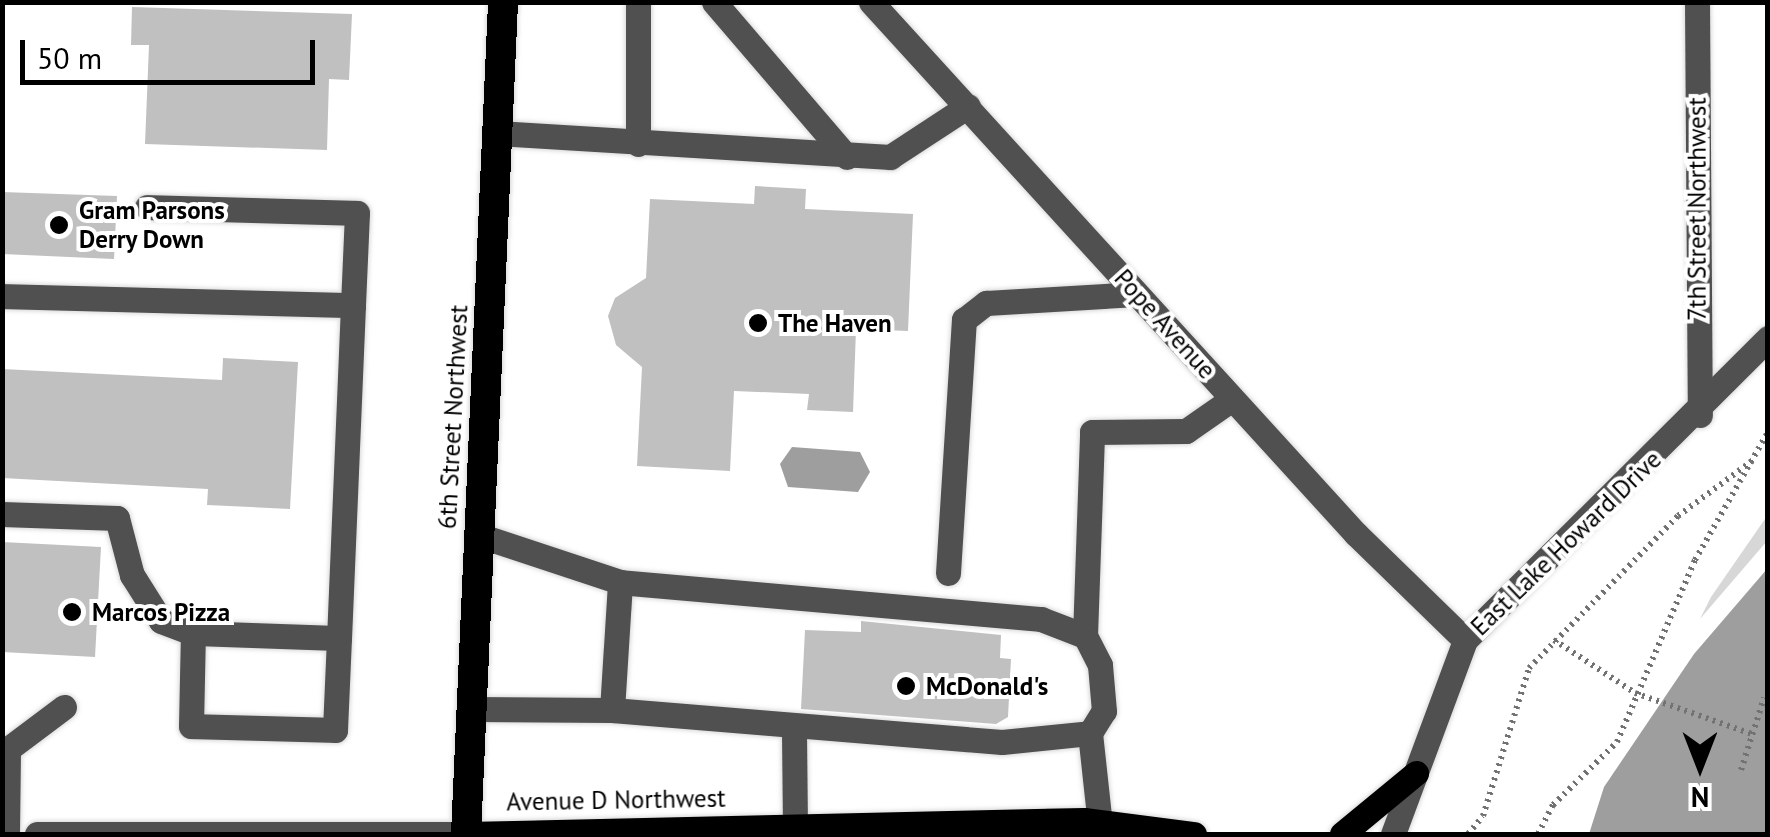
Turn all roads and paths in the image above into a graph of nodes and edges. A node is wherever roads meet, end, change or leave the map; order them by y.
1 (503, 2) edge
2 (638, 2) edge
3 (714, 2) edge
4 (871, 2) edge
5 (1697, 2) edge
6 (968, 106) junction
7 (497, 133) junction
8 (638, 144) junction
9 (847, 157) junction
10 (148, 208) dead end
11 (1137, 294) junction
12 (2, 296) edge
13 (353, 305) junction
14 (1768, 338) edge
15 (1232, 399) junction
16 (1700, 416) junction
17 (1768, 432) edge
18 (1753, 460) junction
19 (2, 514) edge
20 (478, 535) junction
21 (948, 573) dead end
22 (620, 582) junction
23 (193, 633) junction
24 (1084, 636) junction
25 (340, 638) junction
26 (1465, 640) junction
27 (1554, 640) junction
28 (1635, 693) junction
29 (1764, 698) dead end
30 (64, 708) dead end
31 (472, 709) junction
32 (612, 710) junction
33 (794, 732) junction
34 (1090, 733) junction
35 (1752, 734) junction
36 (1740, 770) dead end
37 (1416, 773) junction
38 (1482, 816) junction
39 (795, 826) junction
40 (1101, 828) edge
41 (930, 829) edge
42 (712, 831) edge
43 (7, 834) edge
44 (37, 834) edge
45 (466, 834) edge
46 (1194, 834) edge
47 (1342, 834) edge
48 (1393, 834) edge
49 (1468, 834) edge
50 (1480, 834) edge
51 (1538, 834) edge

1 - 7 highway, 6th Street Northwest
2 - 8 street
3 - 9 street
4 - 6 street, Pope Avenue
5 - 16 street, 7th Street Northwest
6 - 9 street
6 - 11 street, Pope Avenue
7 - 8 street
7 - 20 highway, 6th Street Northwest
8 - 9 street
10 - 13 street
11 - 15 street, Pope Avenue
11 - 21 street
12 - 13 street
13 - 25 street
14 - 16 street, East Lake Howard Drive
15 - 24 street
15 - 26 street, Pope Avenue
16 - 26 street, East Lake Howard Drive
17 - 18 path
18 - 27 path
18 - 28 path
19 - 23 street
20 - 22 street
20 - 31 highway, 6th Street Northwest
22 - 24 street
22 - 32 street
23 - 25 street
23 - 25 street
24 - 34 street
26 - 37 street, East Lake Howard Drive
27 - 28 path
27 - 38 path
28 - 35 path
28 - 51 path
29 - 35 path
30 - 43 street
31 - 32 street
31 - 45 highway, 6th Street Northwest
32 - 33 street
33 - 34 street
33 - 39 street
34 - 40 street
35 - 36 path
37 - 47 main road
37 - 48 street, East Lake Howard Drive
38 - 49 path
38 - 50 path
39 - 41 main road, Avenue D Northwest
39 - 42 main road, Avenue D Northwest
40 - 41 main road, Avenue D Northwest
40 - 46 main road, Avenue D Northwest
42 - 45 main road, Avenue D Northwest
44 - 45 street, Avenue D Northwest

